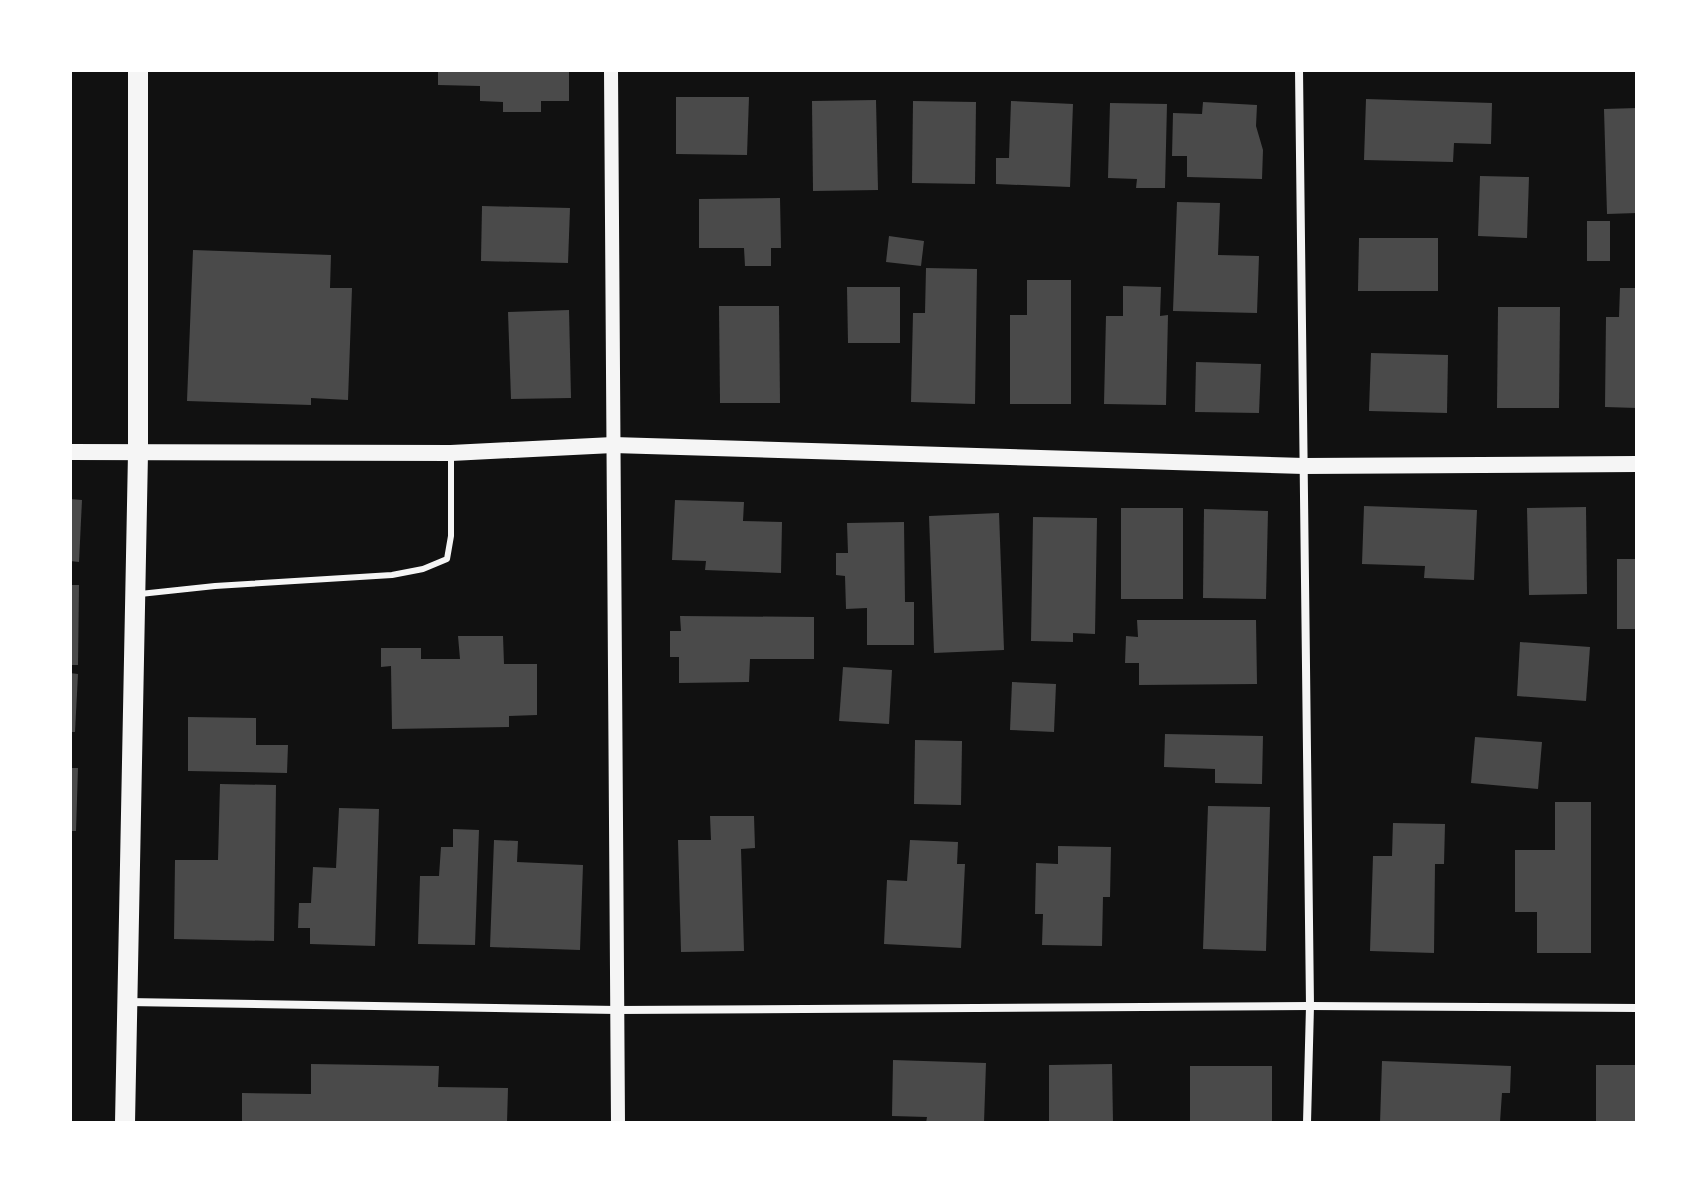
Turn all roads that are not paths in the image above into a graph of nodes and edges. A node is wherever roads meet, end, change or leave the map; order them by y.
1 (138, 70) edge
2 (611, 70) edge
3 (1299, 70) edge
4 (613, 445) junction
5 (70, 452) edge
6 (138, 453) junction
7 (451, 453) junction
8 (1637, 464) edge
9 (1304, 466) junction
10 (136, 595) junction
11 (127, 1002) junction
12 (1310, 1006) junction
13 (1637, 1008) edge
14 (617, 1010) junction
15 (125, 1123) edge
16 (618, 1123) edge
17 (1307, 1123) edge

1 - 6 main road
2 - 4 street
3 - 9 street
4 - 7 main road
4 - 9 main road
4 - 14 street
5 - 6 main road
6 - 7 main road
6 - 10 main road
7 - 10 lane
8 - 9 main road
9 - 12 street
10 - 11 main road
11 - 14 street
11 - 15 main road
12 - 13 street
12 - 14 street
12 - 17 street
14 - 16 street

